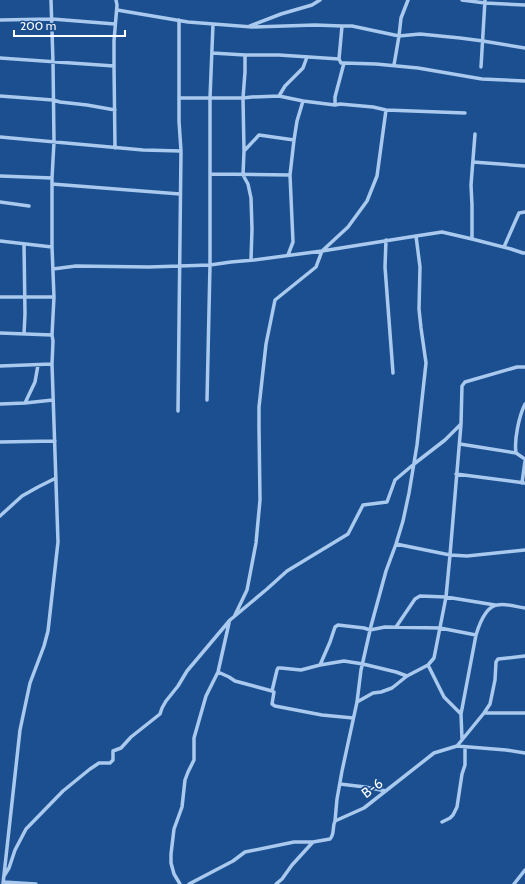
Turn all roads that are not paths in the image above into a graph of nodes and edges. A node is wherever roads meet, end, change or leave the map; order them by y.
1 (51, 0) edge
2 (116, 0) edge
3 (320, 0) edge
4 (408, 0) edge
5 (462, 0) edge
6 (485, 2) edge
7 (525, 5) edge
8 (117, 10) junction
9 (52, 19) junction
10 (0, 20) edge
11 (179, 20) junction
12 (115, 24) junction
13 (214, 24) junction
14 (342, 26) junction
15 (248, 27) junction
16 (399, 36) junction
17 (483, 41) junction
18 (525, 48) edge
19 (212, 53) junction
20 (245, 55) junction
21 (307, 57) junction
22 (0, 58) edge
23 (338, 59) junction
24 (53, 62) junction
25 (344, 63) junction
26 (394, 65) junction
27 (114, 66) junction
28 (481, 67) dead end
29 (525, 81) edge
30 (0, 96) edge
31 (279, 96) junction
32 (179, 98) junction
33 (210, 98) junction
34 (243, 98) junction
35 (53, 100) junction
36 (303, 100) junction
37 (335, 105) junction
38 (115, 110) junction
39 (386, 110) junction
40 (465, 113) dead end
41 (475, 134) dead end
42 (0, 137) edge
43 (294, 140) junction
44 (54, 142) junction
45 (115, 148) junction
46 (180, 151) junction
47 (244, 151) junction
48 (473, 162) junction
49 (525, 166) edge
50 (211, 174) junction
51 (243, 175) junction
52 (290, 175) junction
53 (0, 176) edge
54 (52, 178) junction
55 (52, 184) junction
56 (180, 194) junction
57 (0, 202) edge
58 (29, 206) dead end
59 (525, 212) edge
60 (416, 236) junction
61 (472, 239) junction
62 (386, 240) junction
63 (0, 241) edge
64 (24, 244) junction
65 (52, 247) junction
66 (504, 247) junction
67 (322, 251) junction
68 (525, 252) edge
69 (288, 255) junction
70 (251, 260) junction
71 (210, 265) junction
72 (179, 267) junction
73 (53, 268) junction
74 (0, 297) edge
75 (54, 297) junction
76 (25, 298) junction
77 (0, 333) edge
78 (24, 334) junction
79 (52, 335) junction
80 (52, 364) junction
81 (38, 365) junction
82 (0, 366) edge
83 (525, 367) edge
84 (394, 373) dead end
85 (54, 400) junction
86 (207, 400) dead end
87 (24, 403) junction
88 (0, 404) edge
89 (525, 404) edge
90 (178, 411) dead end
91 (461, 424) junction
92 (55, 441) junction
93 (0, 442) edge
94 (460, 444) junction
95 (516, 453) junction
96 (525, 460) edge
97 (414, 464) junction
98 (456, 474) junction
99 (56, 478) junction
100 (524, 483) edge
101 (0, 516) edge
102 (396, 544) junction
103 (525, 550) edge
104 (450, 555) junction
105 (446, 597) junction
106 (495, 605) junction
107 (525, 608) edge
108 (234, 617) junction
109 (230, 620) junction
110 (396, 627) junction
111 (440, 628) junction
112 (370, 630) junction
113 (476, 635) junction
114 (525, 656) edge
115 (363, 664) junction
116 (320, 665) junction
117 (428, 665) junction
118 (218, 672) junction
119 (407, 676) junction
120 (272, 691) junction
121 (357, 702) junction
122 (484, 713) junction
123 (525, 713) edge
124 (460, 714) junction
125 (353, 718) junction
126 (462, 739) junction
127 (457, 746) junction
128 (465, 747) junction
129 (525, 753) edge
130 (340, 784) junction
131 (386, 791) junction
132 (335, 821) junction
133 (442, 822) dead end
134 (313, 842) junction
135 (525, 870) edge
136 (3, 877) junction
137 (3, 883) edge
138 (36, 884) edge
139 (180, 884) edge
140 (189, 884) edge
141 (276, 884) edge
142 (514, 884) edge

1 - 9 street
2 - 8 street
3 - 15 street
4 - 16 street
5 - 6 street
6 - 7 street
6 - 17 street
8 - 11 street
8 - 12 street
9 - 10 street
9 - 12 street
9 - 24 street
11 - 13 street
11 - 32 street
12 - 27 street
13 - 15 street
13 - 19 street
14 - 15 street
14 - 16 street
14 - 23 street
16 - 17 street
16 - 26 street
17 - 18 street
17 - 28 street
19 - 20 street
19 - 33 street
20 - 21 street
20 - 34 street
21 - 23 street
21 - 31 street
22 - 24 street
23 - 25 street
24 - 27 street
24 - 35 street
25 - 26 street
25 - 37 street
26 - 29 street
27 - 38 street
30 - 35 street
31 - 34 street
31 - 36 street
32 - 33 street
32 - 46 street
33 - 34 street
33 - 50 street
34 - 47 street
35 - 38 street
35 - 44 street
36 - 37 street
36 - 43 street
37 - 39 street
38 - 45 street
39 - 40 street
39 - 67 street
41 - 48 street
42 - 44 street
43 - 47 street
43 - 52 street
44 - 45 street
44 - 54 street
45 - 46 street
46 - 56 street
47 - 51 street
48 - 49 street
48 - 61 street
50 - 51 street
50 - 71 street
51 - 52 street
51 - 70 street
52 - 69 street
53 - 54 street
54 - 55 street
55 - 56 street
55 - 65 street
56 - 72 street
57 - 58 street
59 - 66 street
60 - 61 street
60 - 62 street
60 - 97 street
61 - 66 street
62 - 67 street
62 - 84 street
63 - 64 street
64 - 65 street
64 - 76 street
65 - 73 street
66 - 68 street
67 - 69 street
67 - 108 street
69 - 70 street
70 - 71 street
71 - 72 street
71 - 86 street
72 - 73 street
72 - 90 street
73 - 75 street
74 - 76 street
75 - 76 street
75 - 79 street
76 - 78 street
77 - 78 street
78 - 79 street
79 - 80 street
80 - 81 street
80 - 85 street
81 - 82 street
81 - 87 street
83 - 91 street
85 - 87 street
85 - 92 street
87 - 88 street
89 - 95 street
91 - 94 street
91 - 97 street
92 - 93 street
92 - 99 street
94 - 95 street
94 - 98 street
95 - 96 street
96 - 100 street
97 - 102 street
97 - 108 street
98 - 100 street
98 - 104 street
99 - 101 street
99 - 136 street
102 - 104 street
102 - 112 street
103 - 104 street
104 - 105 street
105 - 106 street
105 - 110 street
105 - 111 street
106 - 107 street
106 - 113 street
108 - 109 street
109 - 118 street
109 - 136 street
110 - 111 street
110 - 112 street
111 - 113 street
111 - 117 street
112 - 115 street
112 - 116 street
113 - 124 street
114 - 122 street
115 - 116 street
115 - 119 street
115 - 121 street
116 - 120 street
117 - 119 street
117 - 124 street
118 - 120 street
118 - 139 street
119 - 121 street
120 - 125 street
121 - 125 street
122 - 123 street
122 - 126 street
124 - 126 street
125 - 130 street
126 - 127 street
127 - 128 street
127 - 131 street, B-6
128 - 129 street
128 - 133 street
130 - 131 street
130 - 132 street
131 - 132 street, B-6
132 - 134 street
134 - 140 street
134 - 141 street
135 - 142 street
136 - 137 street
137 - 138 street

